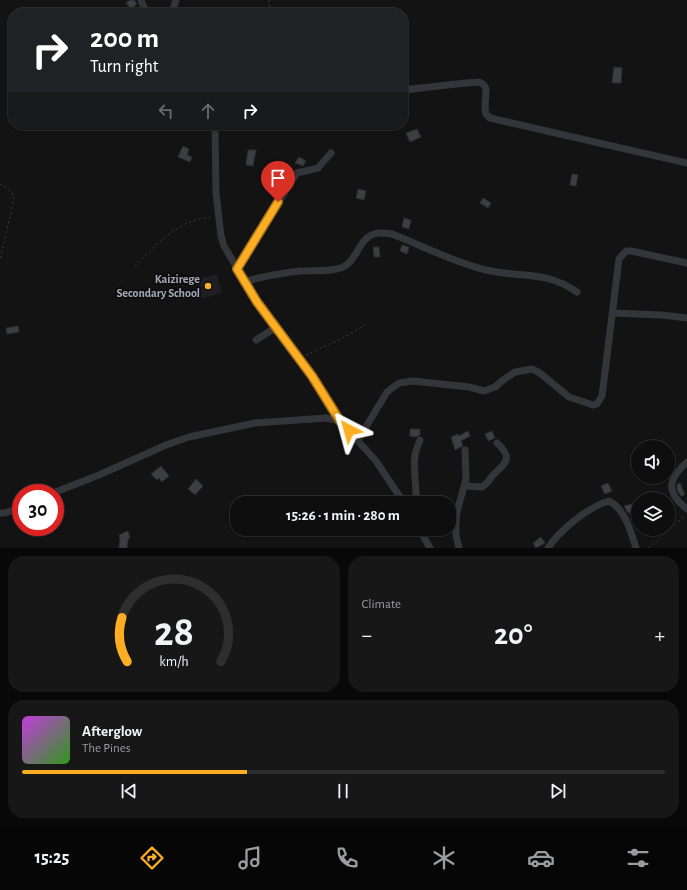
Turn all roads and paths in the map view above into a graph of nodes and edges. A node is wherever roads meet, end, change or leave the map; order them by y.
1 (408, 89) edge
2 (215, 130) edge
3 (331, 153) dead end
4 (687, 163) edge
5 (0, 184) edge
6 (218, 218) junction
7 (0, 260) edge
8 (687, 263) edge
9 (135, 266) dead end
10 (237, 269) junction
11 (244, 282) junction
12 (577, 292) dead end
13 (612, 313) junction
14 (687, 318) edge
15 (365, 325) dead end
16 (275, 328) junction
17 (256, 340) dead end
18 (298, 359) junction
19 (340, 421) junction
20 (358, 440) junction
21 (420, 440) dead end
22 (497, 443) dead end
23 (465, 450) dead end
24 (687, 462) edge
25 (465, 486) junction
26 (64, 489) edge
27 (399, 496) edge
28 (417, 496) edge
29 (12, 510) edge
30 (687, 510) edge
31 (0, 513) edge
32 (687, 515) edge
33 (422, 536) edge
34 (430, 548) edge
35 (459, 548) edge
36 (548, 548) edge
37 (636, 548) edge
38 (648, 548) edge

1 - 4 street
2 - 6 street
3 - 10 street
5 - 7 path
6 - 9 path
6 - 10 street
8 - 13 street
10 - 11 street
11 - 12 street
11 - 16 street
13 - 14 street
13 - 20 street
15 - 18 path
16 - 17 street
16 - 18 street
18 - 19 street
19 - 20 street
19 - 26 street
20 - 27 street
21 - 28 street
22 - 25 street
23 - 25 street
24 - 30 street
25 - 35 street
29 - 31 street
32 - 38 path
33 - 34 street
36 - 37 street

